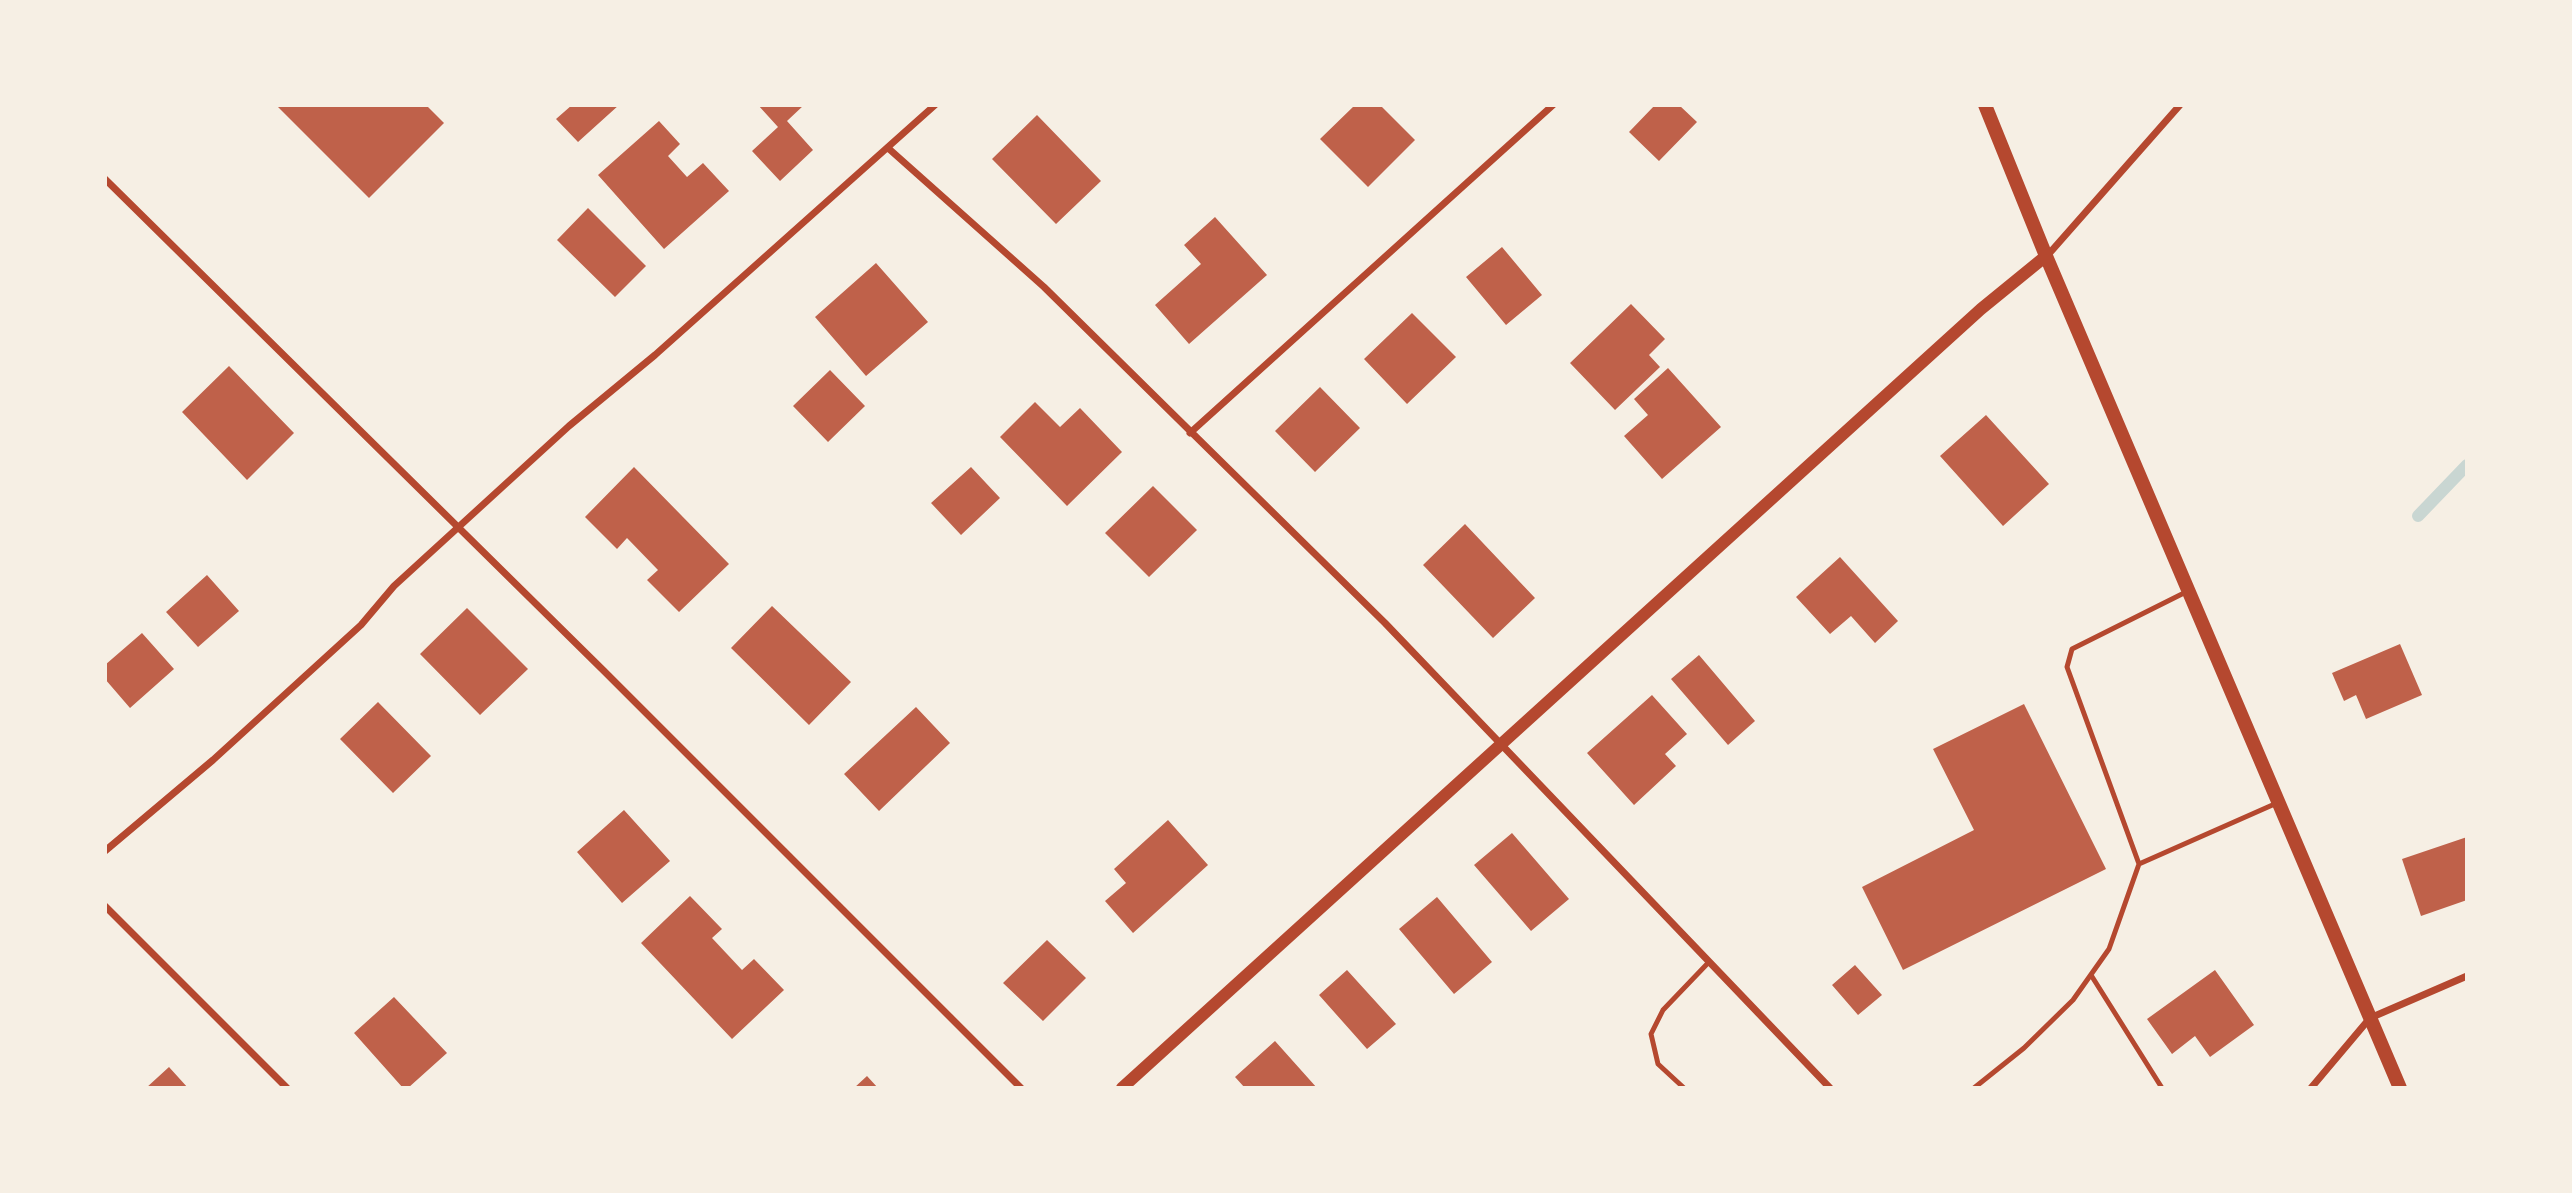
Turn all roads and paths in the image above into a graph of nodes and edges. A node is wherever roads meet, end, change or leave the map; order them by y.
1 (935, 105) edge
2 (1553, 105) edge
3 (1985, 105) edge
4 (2180, 105) edge
5 (888, 148) junction
6 (105, 179) edge
7 (2046, 256) junction
8 (1190, 433) junction
9 (456, 528) junction
10 (2188, 591) junction
11 (1500, 745) junction
12 (2278, 803) junction
13 (105, 851) edge
14 (2139, 864) junction
15 (105, 906) edge
16 (1708, 962) junction
17 (2091, 975) junction
18 (2467, 976) edge
19 (2370, 1018) junction
20 (287, 1088) edge
21 (1021, 1088) edge
22 (1122, 1088) edge
23 (1684, 1088) edge
24 (1830, 1088) edge
25 (1975, 1088) edge
26 (2162, 1088) edge
27 (2311, 1088) edge
28 (2400, 1088) edge

1 - 5 street
2 - 8 street
3 - 7 main road
4 - 7 street
5 - 8 street
5 - 9 street
6 - 9 street
7 - 10 main road
7 - 11 street
8 - 11 street
9 - 13 street
9 - 21 street
10 - 12 main road
10 - 14 lane
11 - 16 street
11 - 22 street
12 - 14 lane
12 - 19 main road
14 - 17 lane
15 - 20 street
16 - 23 lane
16 - 24 street
17 - 25 lane
17 - 26 lane
18 - 19 street
19 - 27 street
19 - 28 main road

